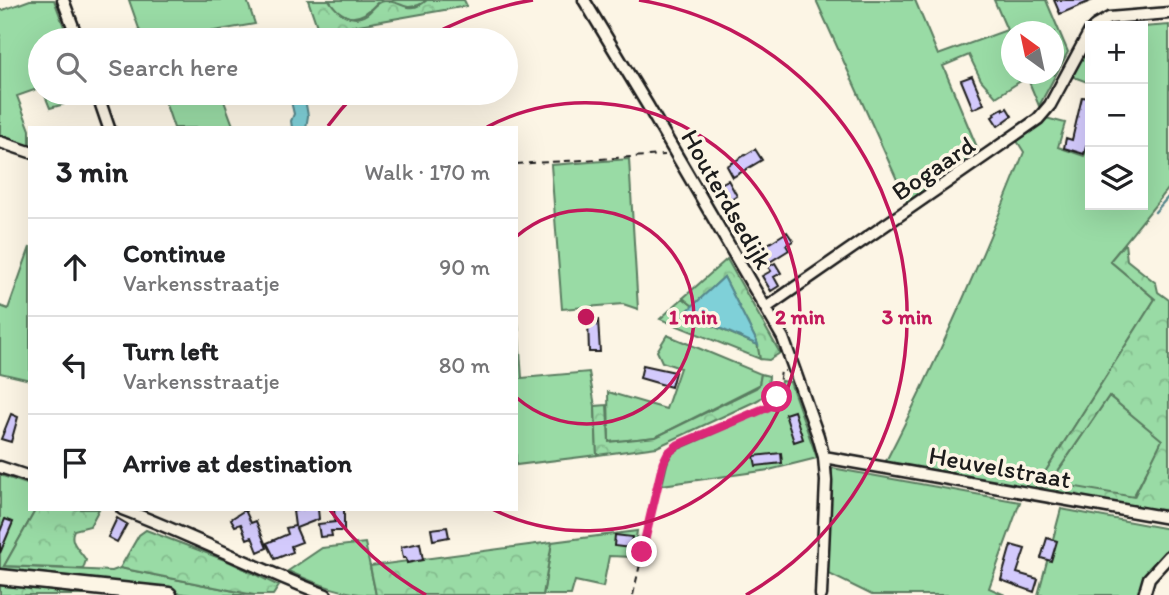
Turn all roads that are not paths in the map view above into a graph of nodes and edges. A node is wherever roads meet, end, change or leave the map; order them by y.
1 (63, 0) edge
2 (584, 0) edge
3 (1169, 13) edge
4 (1104, 21) edge
5 (74, 28) edge
6 (1085, 40) edge
7 (101, 105) edge
8 (108, 126) edge
9 (0, 142) edge
10 (28, 151) edge
11 (767, 307) junction
12 (824, 457) junction
13 (0, 467) edge
14 (28, 476) edge
15 (131, 511) edge
16 (150, 515) edge
17 (1169, 518) edge
18 (1169, 556) edge
19 (0, 577) edge
20 (169, 595) edge
21 (326, 595) edge
22 (821, 595) edge
23 (1144, 595) edge

1 - 5 street
2 - 11 street, Houterdsedijk
3 - 4 street
6 - 11 street, Bogaard
7 - 8 street
9 - 10 street
11 - 12 street, Houterdsedijk
12 - 17 street, Heuvelstraat
12 - 22 street, Houterdsedijk
13 - 14 street
15 - 16 street
16 - 21 street
18 - 23 street
19 - 20 main road

